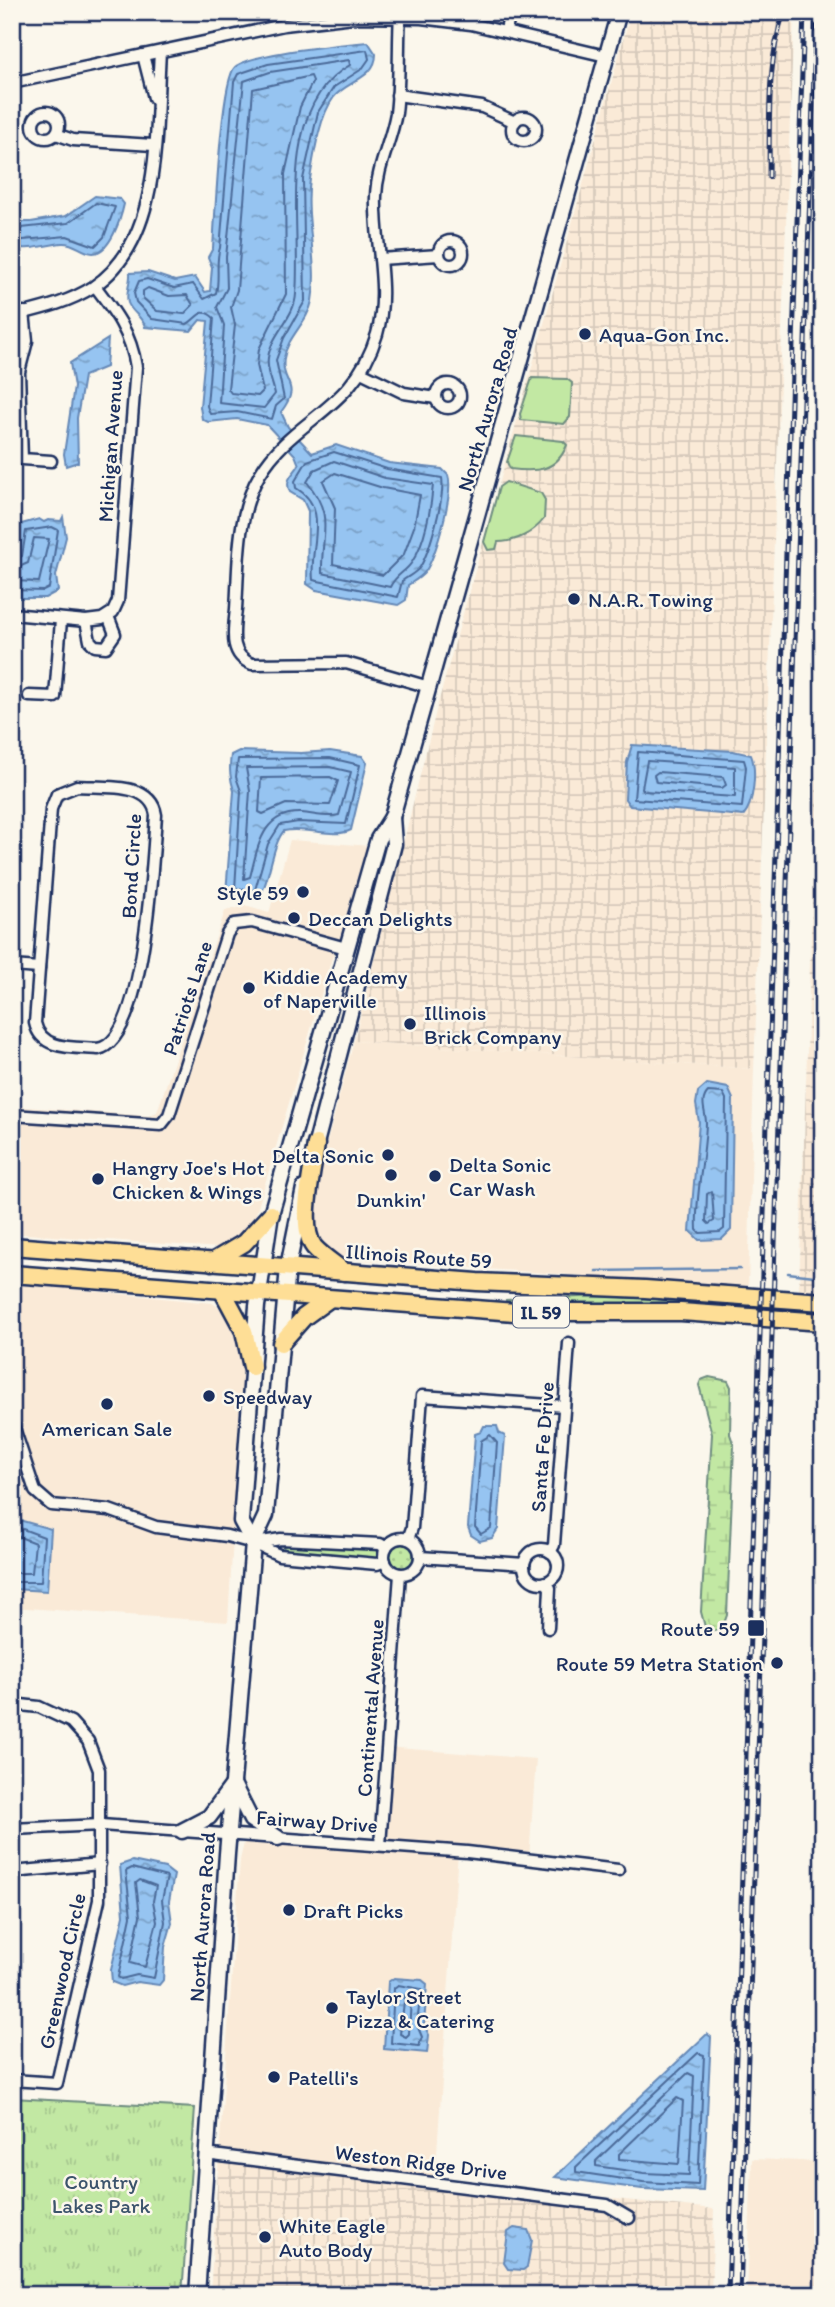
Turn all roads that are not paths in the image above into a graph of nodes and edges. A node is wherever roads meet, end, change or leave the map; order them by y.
1 (282, 12) edge
2 (510, 12) edge
3 (619, 12) edge
4 (399, 15) edge
5 (284, 26) junction
6 (506, 30) junction
7 (160, 52) junction
8 (143, 55) junction
9 (606, 57) junction
10 (12, 83) edge
11 (397, 95) junction
12 (156, 105) junction
13 (515, 122) dead end
14 (56, 134) dead end
15 (153, 145) junction
16 (439, 255) dead end
17 (380, 259) junction
18 (95, 285) junction
19 (12, 308) edge
20 (24, 312) junction
21 (12, 316) edge
22 (361, 372) junction
23 (436, 398) dead end
24 (51, 461) dead end
25 (108, 616) junction
26 (15, 618) edge
27 (61, 620) junction
28 (86, 621) junction
29 (429, 687) junction
30 (29, 696) dead end
31 (392, 817) junction
32 (346, 948) junction
33 (12, 966) edge
34 (39, 968) junction
35 (12, 1115) edge
36 (316, 1144) junction
37 (271, 1214) junction
38 (12, 1246) edge
39 (212, 1262) junction
40 (262, 1265) junction
41 (288, 1267) junction
42 (344, 1272) junction
43 (12, 1274) edge
44 (222, 1290) junction
45 (258, 1292) junction
46 (285, 1294) junction
47 (330, 1299) junction
48 (823, 1302) edge
49 (823, 1322) edge
50 (281, 1343) junction
51 (569, 1343) dead end
52 (252, 1367) junction
53 (564, 1406) junction
54 (12, 1422) edge
55 (408, 1539) junction
56 (253, 1543) junction
57 (386, 1548) junction
58 (550, 1552) junction
59 (420, 1558) junction
60 (385, 1561) junction
61 (524, 1564) junction
62 (400, 1574) junction
63 (547, 1582) junction
64 (548, 1628) dead end
65 (12, 1704) edge
66 (233, 1784) junction
67 (101, 1825) junction
68 (12, 1829) edge
69 (182, 1831) junction
70 (229, 1834) junction
71 (278, 1838) junction
72 (380, 1845) junction
73 (100, 1864) junction
74 (618, 1870) dead end
75 (12, 1872) edge
76 (12, 2080) edge
77 (205, 2154) junction
78 (629, 2218) dead end
79 (197, 2295) edge

1 - 5 street
2 - 6 street
3 - 9 main road, North Aurora Road
4 - 5 street
4 - 6 street
4 - 11 street
5 - 7 street
6 - 9 street
7 - 8 street
7 - 12 street
8 - 10 street
8 - 12 street
9 - 29 main road, North Aurora Road
11 - 13 street
11 - 17 street
12 - 15 street
14 - 15 street
15 - 18 street
16 - 17 street
17 - 22 street
18 - 20 street
18 - 25 street, Michigan Avenue
19 - 20 street
20 - 21 street
20 - 24 street
22 - 23 street
22 - 29 street
25 - 28 street
25 - 28 street, Michigan Avenue
26 - 27 street
27 - 28 street
27 - 30 street
29 - 31 main road, North Aurora Road
31 - 32 main road, North Aurora Road
31 - 36 main road, North Aurora Road
32 - 35 street, Patriots Lane
32 - 37 main road, North Aurora Road
33 - 34 street
34 - 34 street, Bond Circle
36 - 41 main road, North Aurora Road
36 - 42 main road
37 - 39 main road
37 - 40 main road, North Aurora Road
38 - 39 main road, Illinois Route 59 / IL 59
39 - 40 main road, Illinois Route 59 / IL 59
40 - 41 main road, Illinois Route 59 / IL 59
40 - 45 main road, North Aurora Road
41 - 42 main road, Illinois Route 59 / IL 59
41 - 46 main road, North Aurora Road
42 - 48 main road, Illinois Route 59 / IL 59
43 - 44 main road, IL 59
44 - 45 main road, IL 59
44 - 52 main road
45 - 46 main road, IL 59
45 - 52 main road, North Aurora Road
46 - 47 main road, IL 59
46 - 50 main road, North Aurora Road
47 - 49 main road, IL 59
47 - 50 main road
50 - 56 main road, North Aurora Road
51 - 53 street, Santa Fe Drive
52 - 56 main road, North Aurora Road
53 - 55 street
53 - 58 street, Santa Fe Drive
54 - 56 street
55 - 57 street
55 - 59 street
56 - 57 street
56 - 60 street
56 - 66 main road, North Aurora Road
57 - 60 street
58 - 61 street
58 - 63 street
59 - 61 street
59 - 62 street
60 - 62 street
61 - 63 street
62 - 72 street, Continental Avenue
63 - 64 street
65 - 67 street, Greenwood Circle
66 - 69 main road
66 - 70 main road, North Aurora Road
66 - 71 main road
67 - 68 street, Fairway Drive
67 - 69 street, Fairway Drive
67 - 73 street, Greenwood Circle
69 - 70 street, Fairway Drive
70 - 71 street, Fairway Drive
70 - 77 main road, North Aurora Road
71 - 72 street, Fairway Drive
72 - 74 street, Fairway Drive
73 - 75 street, Greenwood Circle
73 - 76 street, Greenwood Circle
77 - 78 street, Weston Ridge Drive
77 - 79 main road, North Aurora Road

